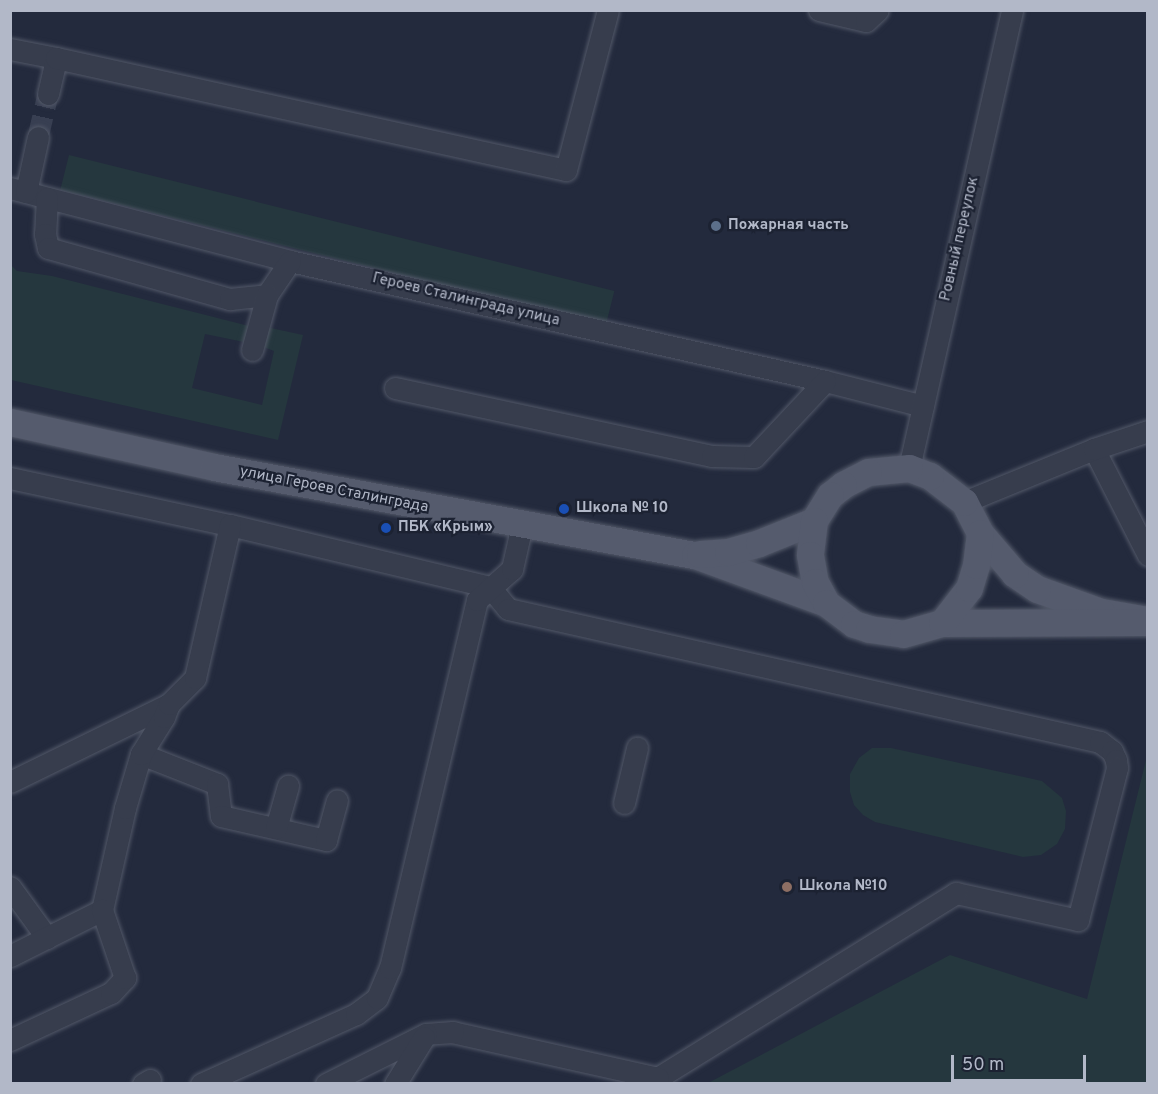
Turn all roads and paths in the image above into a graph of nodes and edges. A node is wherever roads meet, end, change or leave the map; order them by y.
1 (608, 10) edge
2 (819, 10) edge
3 (878, 10) edge
4 (1011, 10) edge
5 (10, 49) edge
6 (56, 58) junction
7 (48, 94) tunnel mouth
8 (38, 136) tunnel mouth
9 (18, 190) edge
10 (47, 198) junction
11 (290, 261) junction
12 (267, 295) junction
13 (252, 350) dead end
14 (825, 381) junction
15 (395, 388) dead end
16 (922, 406) junction
17 (10, 422) edge
18 (1148, 431) edge
19 (1094, 449) junction
20 (909, 468) junction
21 (10, 478) edge
22 (964, 502) junction
23 (814, 521) junction
24 (230, 525) junction
25 (522, 525) junction
26 (980, 533) junction
27 (696, 555) junction
28 (1148, 555) edge
29 (490, 587) junction
30 (826, 603) junction
31 (1148, 621) edge
32 (942, 623) junction
33 (169, 704) junction
34 (637, 748) dead end
35 (141, 754) junction
36 (10, 782) edge
37 (288, 786) dead end
38 (337, 800) dead end
39 (624, 803) dead end
40 (276, 828) junction
41 (10, 887) edge
42 (102, 910) junction
43 (46, 938) junction
44 (10, 956) edge
45 (426, 1034) junction
46 (10, 1040) edge
47 (201, 1083) edge
48 (326, 1083) edge
49 (394, 1083) edge

1 - 6 street
2 - 3 street
4 - 16 street, Ровный переулок
5 - 6 street
6 - 7 street
8 - 9 street
9 - 10 street, Героев Сталинграда улица
10 - 11 street, Героев Сталинграда улица
10 - 12 street
11 - 12 street
11 - 14 street, Героев Сталинграда улица
12 - 13 street
14 - 15 street
14 - 16 street, Героев Сталинграда улица
16 - 20 street, Ровный переулок
17 - 25 main road, улица Героев Сталинграда
18 - 19 street
19 - 22 street
19 - 28 street
20 - 22 main road
20 - 23 main road
21 - 24 street
22 - 26 main road
23 - 27 main road, улица Героев Сталинграда
23 - 30 main road
24 - 29 street
24 - 33 street
25 - 27 main road, улица Героев Сталинграда
25 - 29 street
26 - 31 main road
26 - 32 main road
27 - 30 main road, улица Героев Сталинграда
29 - 45 street
29 - 47 street
30 - 32 main road
31 - 32 main road
33 - 35 street
33 - 36 street
34 - 39 street
35 - 40 street
35 - 42 street
37 - 40 street
38 - 40 street
41 - 43 street
42 - 43 street
42 - 46 street
43 - 44 street
45 - 48 street
45 - 49 street

